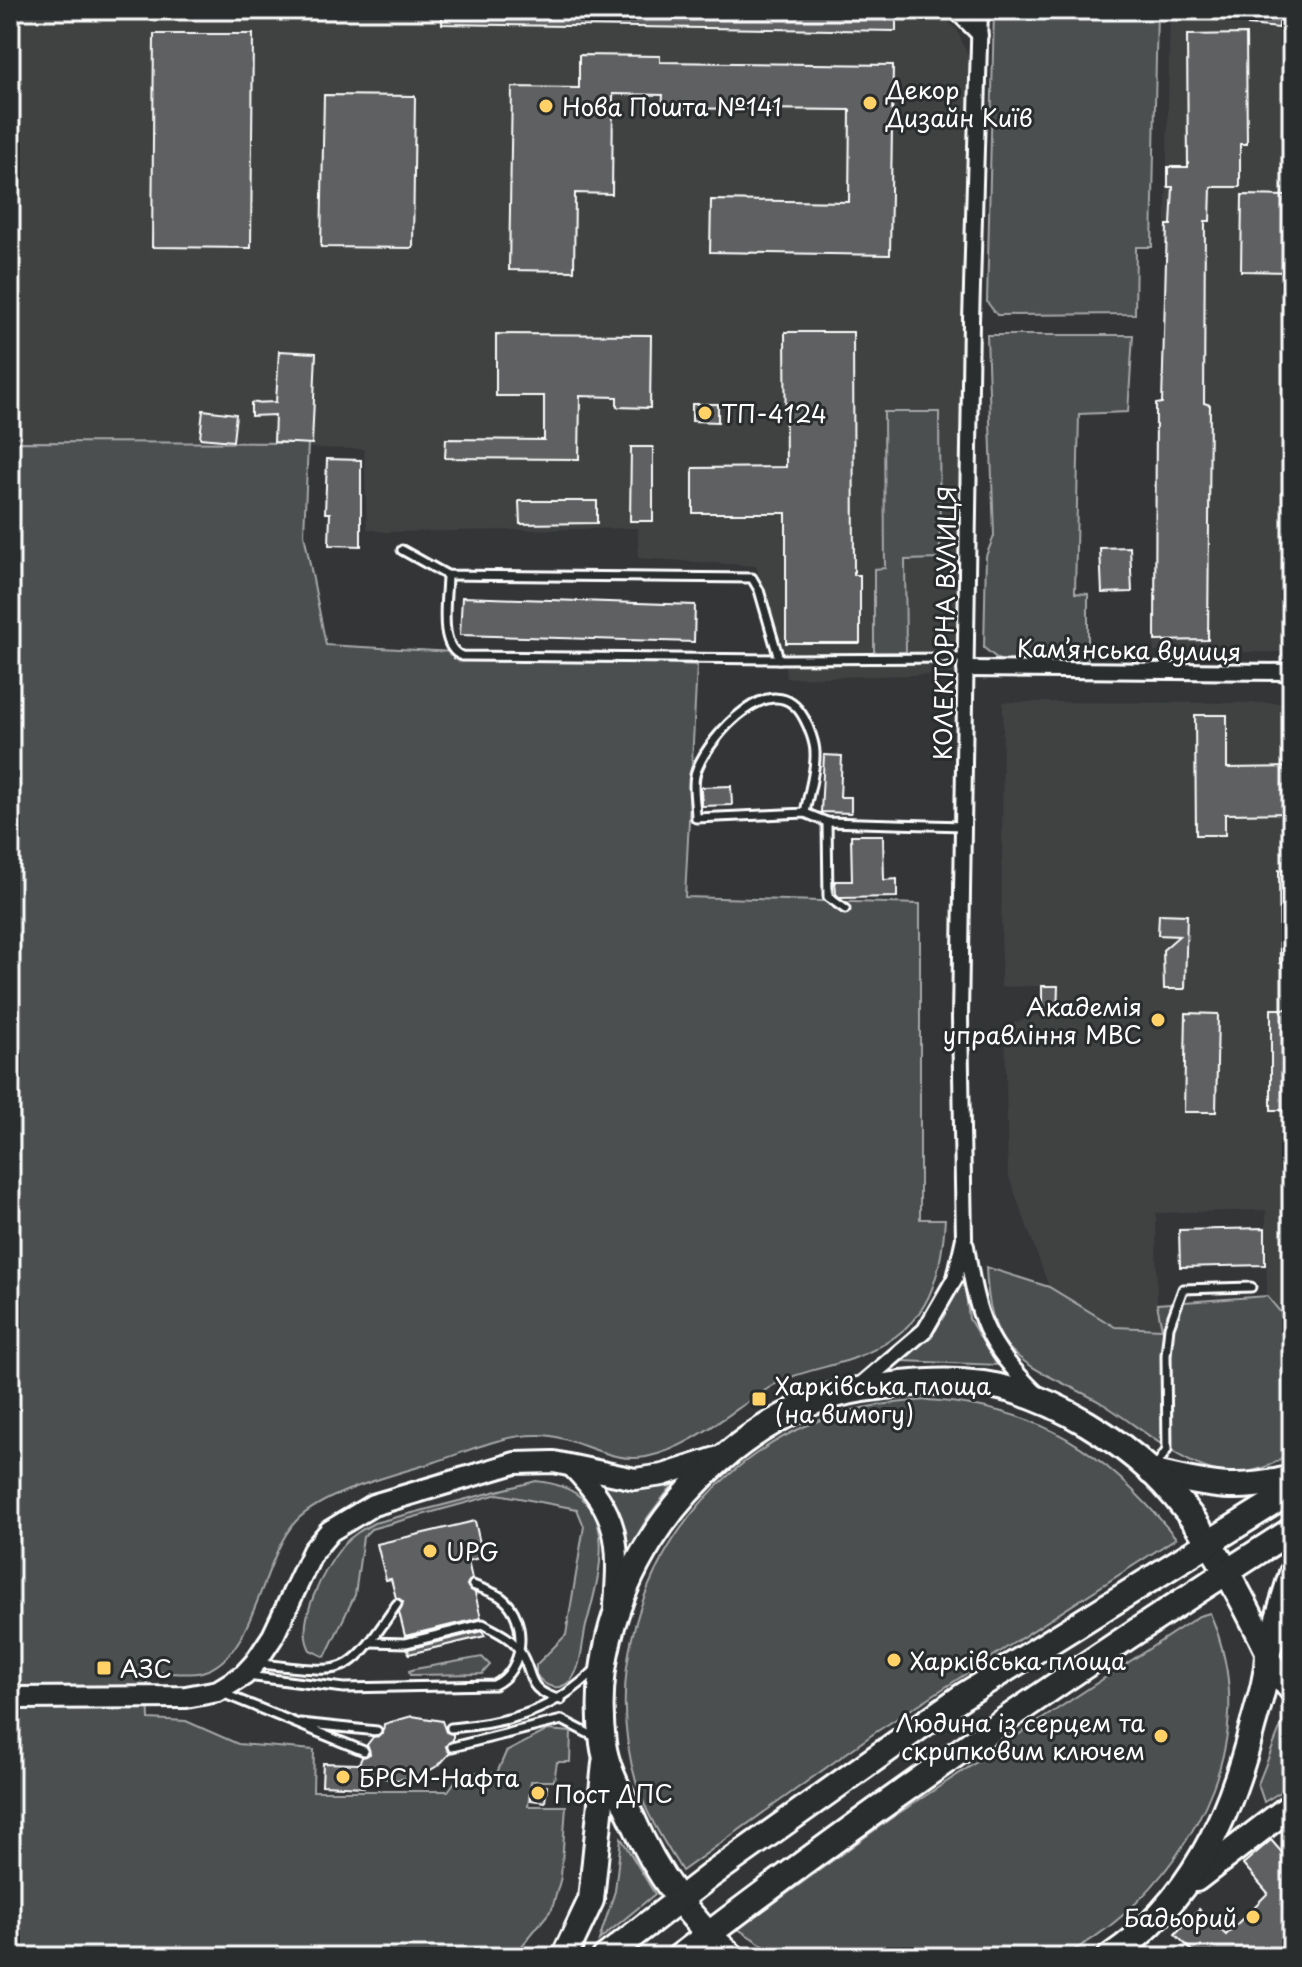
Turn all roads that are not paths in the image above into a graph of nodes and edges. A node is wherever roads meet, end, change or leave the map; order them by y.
1 (955, 10) edge
2 (980, 10) edge
3 (980, 35) junction
4 (402, 550) dead end
5 (447, 575) junction
6 (779, 659) junction
7 (965, 663) junction
8 (1292, 672) edge
9 (805, 813) junction
10 (827, 822) junction
11 (963, 826) junction
12 (845, 909) dead end
13 (964, 1238) junction
14 (1251, 1287) dead end
15 (855, 1389) junction
16 (1047, 1403) junction
17 (728, 1454) junction
18 (573, 1467) junction
19 (1151, 1472) junction
20 (1292, 1478) edge
21 (1292, 1491) edge
22 (1292, 1530) edge
23 (1210, 1542) junction
24 (1228, 1571) junction
25 (1292, 1573) edge
26 (473, 1585) dead end
27 (397, 1604) dead end
28 (614, 1614) junction
29 (371, 1642) junction
30 (520, 1651) junction
31 (1268, 1656) junction
32 (604, 1662) junction
33 (250, 1669) junction
34 (1292, 1690) edge
35 (218, 1691) junction
36 (10, 1698) edge
37 (561, 1700) junction
38 (294, 1722) junction
39 (451, 1728) dead end
40 (377, 1731) dead end
41 (452, 1747) dead end
42 (604, 1749) junction
43 (364, 1751) dead end
44 (1292, 1805) edge
45 (1181, 1891) junction
46 (679, 1900) junction
47 (707, 1935) junction
48 (564, 1957) edge
49 (605, 1957) edge
50 (679, 1957) edge
51 (733, 1957) edge
52 (1110, 1957) edge

1 - 3 street
2 - 3 street, КОЛЕКТОРНА ВУЛИЦЯ
3 - 7 street, КОЛЕКТОРНА ВУЛИЦЯ
4 - 5 lane
5 - 6 lane
5 - 6 lane
6 - 7 lane
7 - 8 street, Камʼянська вулиця
7 - 11 street, КОЛЕКТОРНА ВУЛИЦЯ
9 - 9 lane
9 - 10 lane
10 - 11 lane
10 - 12 lane
11 - 13 street, КОЛЕКТОРНА ВУЛИЦЯ
13 - 15 street, КОЛЕКТОРНА ВУЛИЦЯ
13 - 16 street, КОЛЕКТОРНА ВУЛИЦЯ
14 - 19 lane
15 - 16 main road
15 - 17 main road
16 - 19 main road
17 - 18 main road
17 - 28 main road
18 - 28 main road
18 - 33 main road
19 - 20 main road
19 - 23 main road
21 - 23 main road
22 - 24 main road
23 - 24 main road
23 - 46 main road
24 - 31 main road
24 - 47 main road
25 - 31 main road
26 - 30 lane
27 - 29 lane
28 - 32 main road
29 - 30 lane
29 - 33 lane
30 - 33 lane
30 - 37 lane
31 - 34 main road
31 - 45 main road
32 - 37 lane
32 - 42 main road
33 - 35 main road
35 - 36 main road
35 - 38 lane
37 - 39 lane
38 - 40 lane
38 - 43 lane
41 - 42 lane
42 - 46 main road
42 - 48 main road
44 - 45 main road
45 - 52 main road
46 - 47 main road
46 - 49 main road
47 - 50 main road
47 - 51 main road

